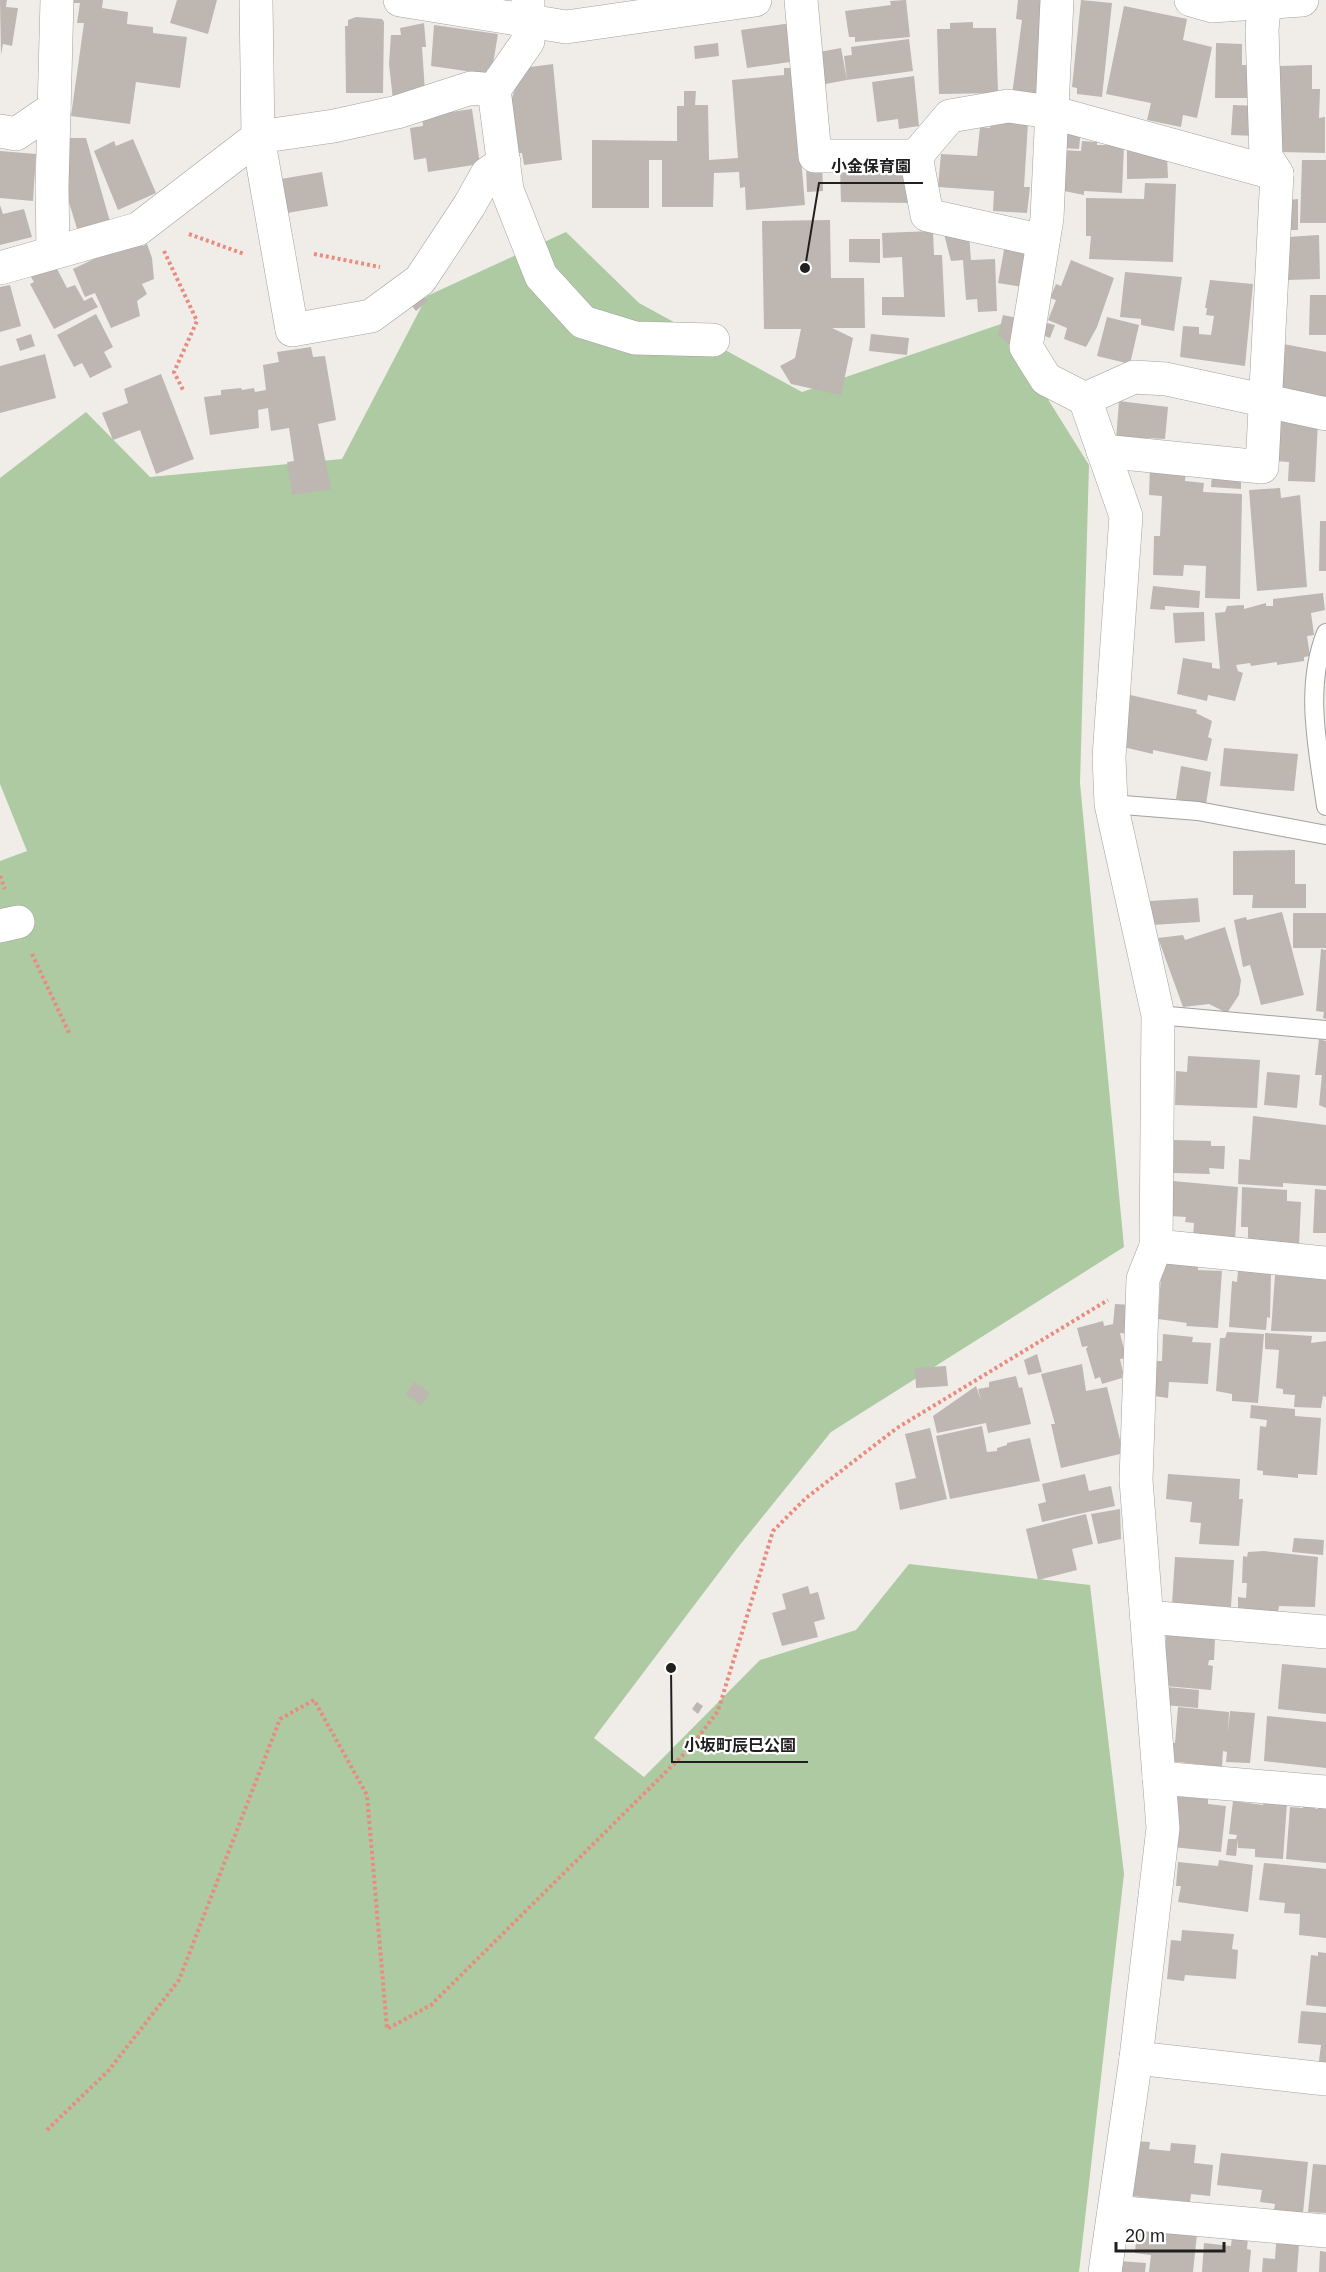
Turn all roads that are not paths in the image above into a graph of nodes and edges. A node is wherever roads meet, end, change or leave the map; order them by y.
1 (57, 0) edge
2 (256, 0) edge
3 (400, 0) edge
4 (755, 0) edge
5 (801, 0) edge
6 (1057, 0) edge
7 (1191, 0) edge
8 (1302, 0) edge
9 (1265, 1) edge
10 (528, 11) edge
11 (494, 90) junction
12 (54, 108) junction
13 (1051, 112) junction
14 (0, 131) edge
15 (258, 137) junction
16 (916, 156) junction
17 (504, 162) junction
18 (1277, 174) junction
19 (1043, 241) junction
20 (53, 252) junction
21 (0, 268) edge
22 (713, 340) dead end
23 (1085, 399) junction
24 (1264, 401) junction
25 (1326, 414) edge
26 (1103, 451) junction
27 (1326, 633) edge
28 (1112, 804) junction
29 (1326, 806) edge
30 (1326, 835) edge
31 (1158, 1015) junction
32 (1326, 1030) edge
33 (1156, 1246) junction
34 (1326, 1263) edge
35 (1147, 1617) junction
36 (1326, 1632) edge
37 (1159, 1778) junction
38 (1326, 1792) edge
39 (1136, 2058) junction
40 (1326, 2079) edge
41 (1114, 2212) junction
42 (1326, 2231) edge
43 (1105, 2272) edge

1 - 12 street
2 - 15 street
3 - 10 street
4 - 10 street
5 - 16 street
6 - 13 street
7 - 9 street
8 - 9 street
9 - 18 street
10 - 11 street
11 - 15 street
11 - 17 street
12 - 14 street
12 - 20 street
13 - 16 street
13 - 18 street
13 - 19 street
15 - 17 street
15 - 20 street
16 - 19 street
17 - 22 street
18 - 24 street
19 - 23 street
20 - 21 street
23 - 24 street
23 - 26 street
24 - 25 street
24 - 26 street
26 - 28 street
27 - 29 lane
28 - 30 lane
28 - 31 street
31 - 32 lane
31 - 33 street
33 - 34 street
33 - 35 street
35 - 36 street
35 - 37 street
37 - 38 street
37 - 39 street
39 - 40 street
39 - 41 street
41 - 42 street
41 - 43 street

